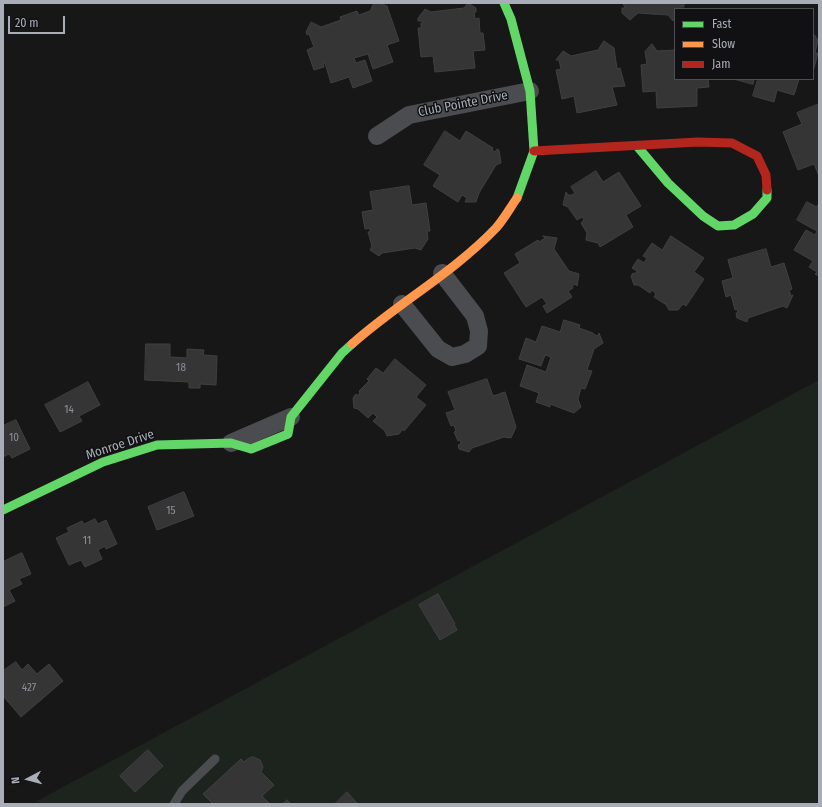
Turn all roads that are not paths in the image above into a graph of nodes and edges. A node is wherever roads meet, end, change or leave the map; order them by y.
1 (504, 3) edge
2 (530, 91) junction
3 (377, 136) dead end
4 (637, 146) junction
5 (534, 152) junction
6 (442, 273) junction
7 (402, 304) junction
8 (292, 417) joint
9 (231, 443) joint
10 (3, 510) edge
11 (215, 759) dead end
12 (174, 804) edge

1 - 2 street
2 - 3 street, Club Pointe Drive
2 - 5 street
4 - 4 street
4 - 5 street
5 - 6 street
6 - 7 street
6 - 7 street
7 - 8 street
8 - 9 street
9 - 10 street, Monroe Drive
11 - 12 lane

